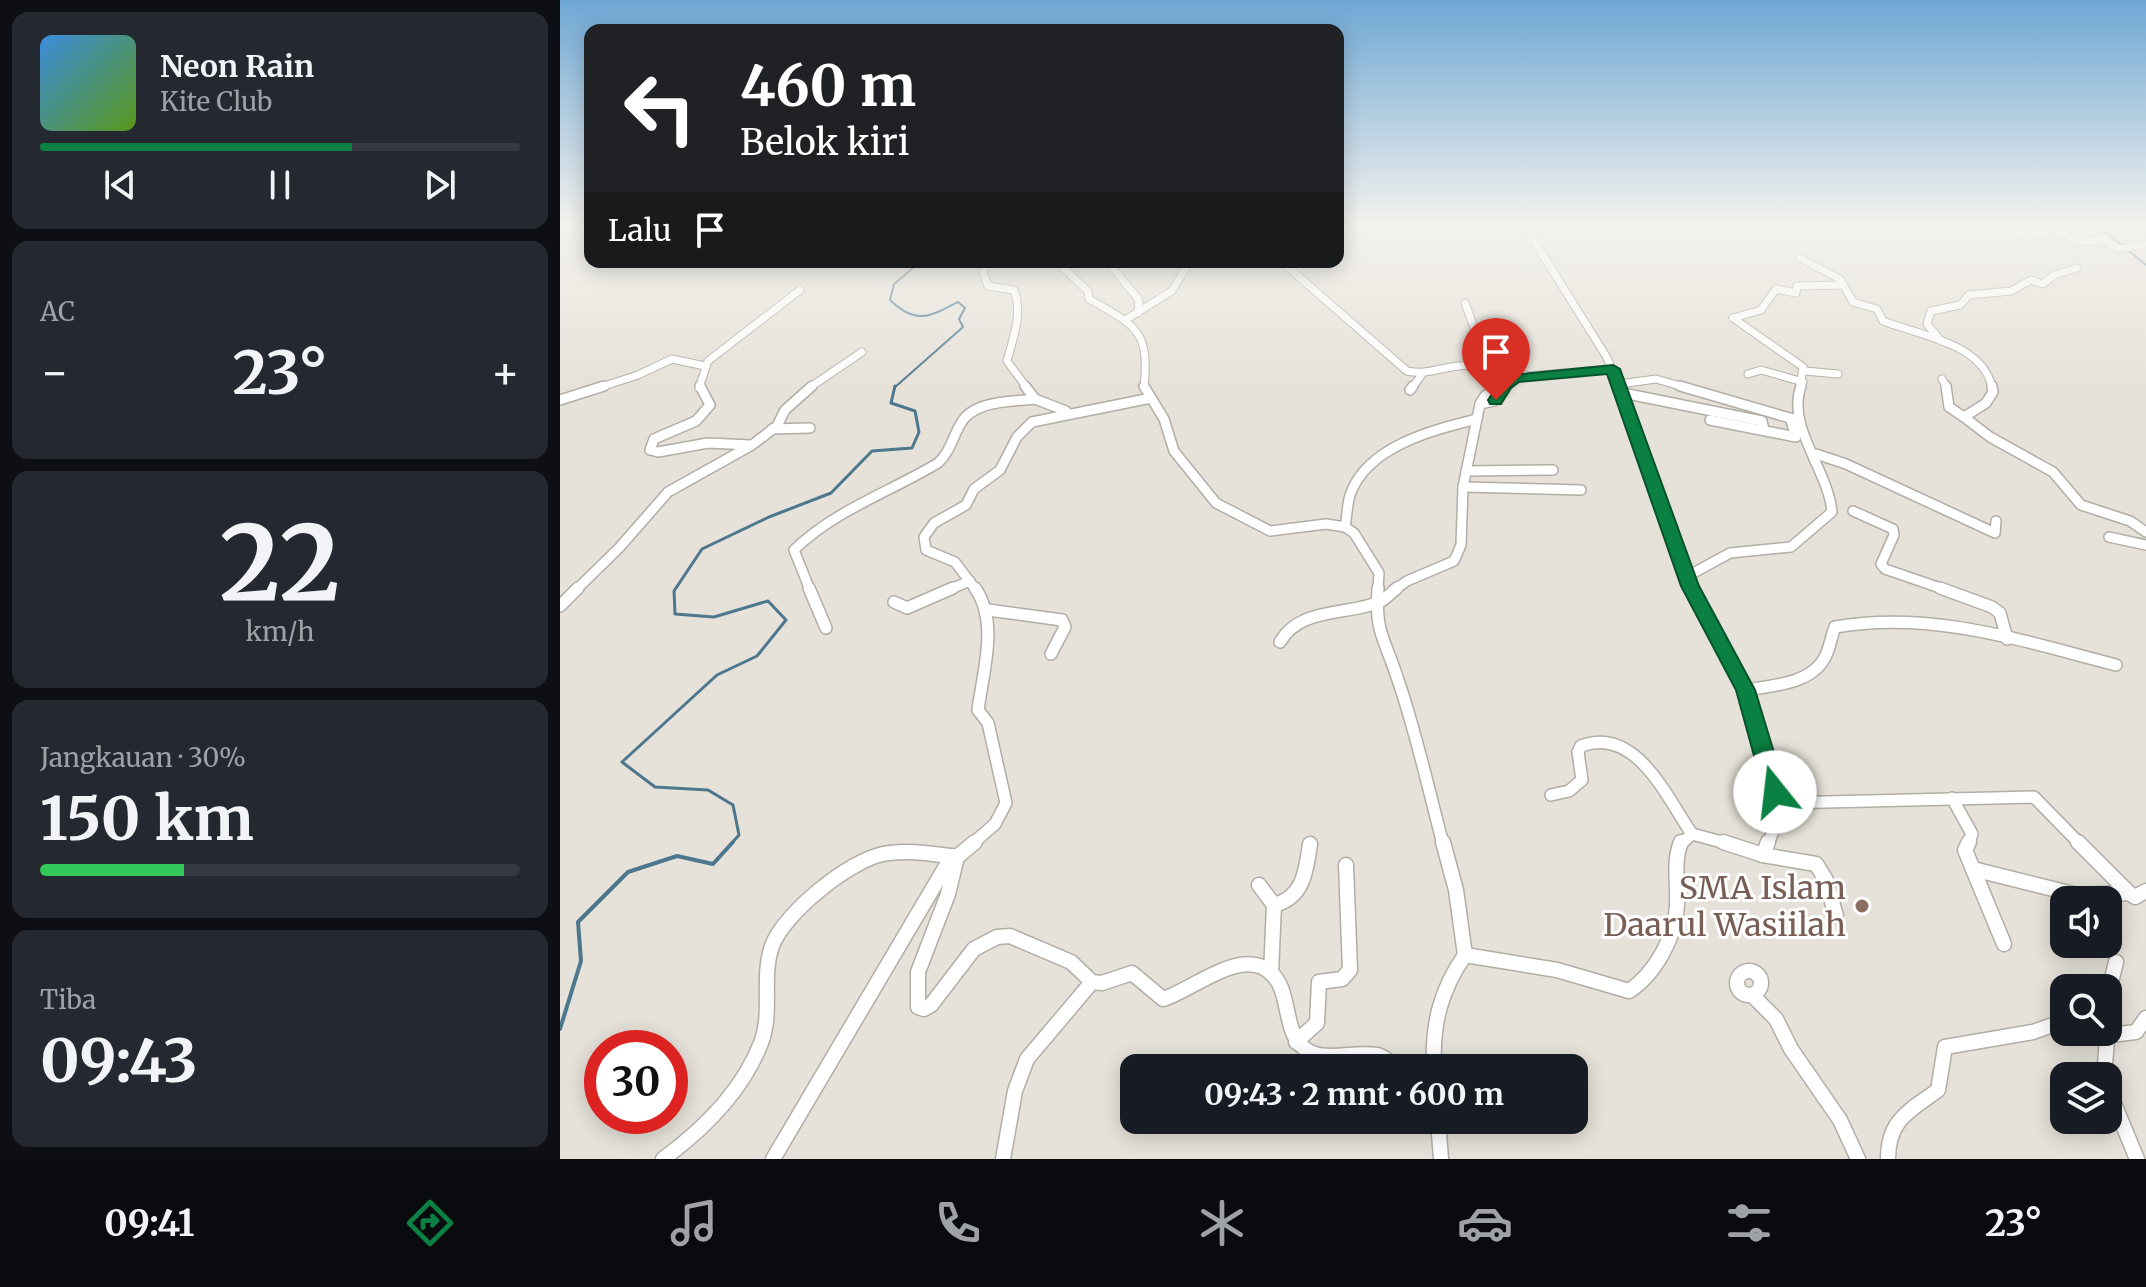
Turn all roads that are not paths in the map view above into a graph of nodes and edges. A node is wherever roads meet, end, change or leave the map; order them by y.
1 (986, 279) edge
2 (1075, 279) edge
3 (1122, 279) edge
4 (1182, 279) edge
5 (1302, 279) edge
6 (1557, 279) edge
7 (1838, 279) edge
8 (2049, 279) edge
9 (1843, 285) junction
10 (800, 290) dead end
11 (1465, 303) dead end
12 (1138, 313) junction
13 (1125, 320) junction
14 (1944, 344) junction
15 (862, 352) dead end
16 (1476, 365) junction
17 (705, 366) junction
18 (1613, 369) junction
19 (1805, 371) junction
20 (1423, 373) junction
21 (1748, 374) dead end
22 (1838, 374) dead end
23 (1527, 376) junction
24 (1942, 379) dead end
25 (1803, 382) junction
26 (1621, 388) junction
27 (1410, 390) dead end
28 (1151, 398) junction
29 (1035, 399) junction
30 (560, 400) edge
31 (1075, 413) junction
32 (1964, 417) junction
33 (1477, 419) junction
34 (1710, 420) dead end
35 (1795, 420) junction
36 (1738, 421) junction
37 (810, 428) dead end
38 (772, 429) junction
39 (752, 445) junction
40 (1816, 454) junction
41 (1553, 470) dead end
42 (1466, 471) junction
43 (1463, 487) junction
44 (1581, 490) dead end
45 (1853, 511) dead end
46 (1996, 521) dead end
47 (1345, 527) junction
48 (2146, 532) edge
49 (2109, 537) dead end
50 (2146, 545) edge
51 (1686, 577) junction
52 (970, 581) junction
53 (894, 602) dead end
54 (1378, 603) junction
55 (560, 606) edge
56 (988, 610) junction
57 (826, 628) dead end
58 (2007, 639) junction
59 (1280, 642) dead end
60 (1051, 654) dead end
61 (2116, 665) dead end
62 (1745, 690) junction
63 (1551, 795) dead end
64 (1952, 798) junction
65 (1784, 803) junction
66 (1692, 834) junction
67 (1310, 844) dead end
68 (1763, 855) junction
69 (955, 857) junction
70 (1346, 865) dead end
71 (1973, 869) junction
72 (1259, 885) dead end
73 (2146, 891) edge
74 (2129, 893) junction
75 (1274, 905) junction
76 (1836, 916) dead end
77 (2004, 944) dead end
78 (1465, 955) junction
79 (2116, 962) dead end
80 (1271, 973) junction
81 (2113, 974) edge
82 (1092, 982) junction
83 (1753, 996) dead end
84 (2146, 1018) edge
85 (2050, 1026) edge
86 (2122, 1031) edge
87 (1296, 1042) junction
88 (1313, 1054) edge
89 (1434, 1054) edge
90 (2122, 1123) edge
91 (1439, 1134) edge
92 (663, 1159) edge
93 (773, 1159) edge
94 (1003, 1159) edge
95 (1441, 1159) edge
96 (1858, 1159) edge
97 (1888, 1159) edge
98 (2137, 1159) edge

1 - 29 street
2 - 13 street
3 - 12 street
4 - 12 street
5 - 20 street
6 - 18 street
7 - 9 street
8 - 14 street
9 - 14 street
9 - 19 street
10 - 17 street
11 - 16 street
12 - 13 street
13 - 28 street
14 - 32 street
15 - 38 street
16 - 20 street
16 - 23 street
17 - 30 street
17 - 39 street
18 - 23 street
18 - 26 street
19 - 22 street
19 - 25 street
20 - 27 street
21 - 25 street
23 - 33 street
24 - 32 street
25 - 35 street
26 - 35 street
26 - 36 street
26 - 51 street
28 - 31 street
28 - 47 street
29 - 31 street
29 - 57 street
31 - 52 street
32 - 48 street
33 - 42 street
33 - 47 street
34 - 36 street
35 - 36 street
35 - 40 street
37 - 38 street
38 - 39 street
39 - 55 street
40 - 46 street
40 - 51 street
41 - 42 street
42 - 43 street
43 - 44 street
43 - 54 street
45 - 58 street
47 - 54 street
49 - 50 street
51 - 62 street
52 - 53 street
52 - 56 street
54 - 59 street
54 - 78 street
56 - 60 street
56 - 69 street
58 - 61 street
58 - 62 street
62 - 65 street
63 - 66 street
64 - 65 street
64 - 71 street
64 - 74 street
65 - 68 street
66 - 68 street
66 - 78 street
67 - 75 street
68 - 76 street
69 - 82 street
69 - 92 street
69 - 93 street
70 - 87 street
71 - 74 street
71 - 77 street
72 - 75 street
73 - 74 street
75 - 80 street
78 - 89 street
79 - 81 street
80 - 82 street
80 - 87 street
82 - 94 street
83 - 96 street
84 - 86 street
85 - 97 street
87 - 88 street
90 - 98 street
91 - 95 street

